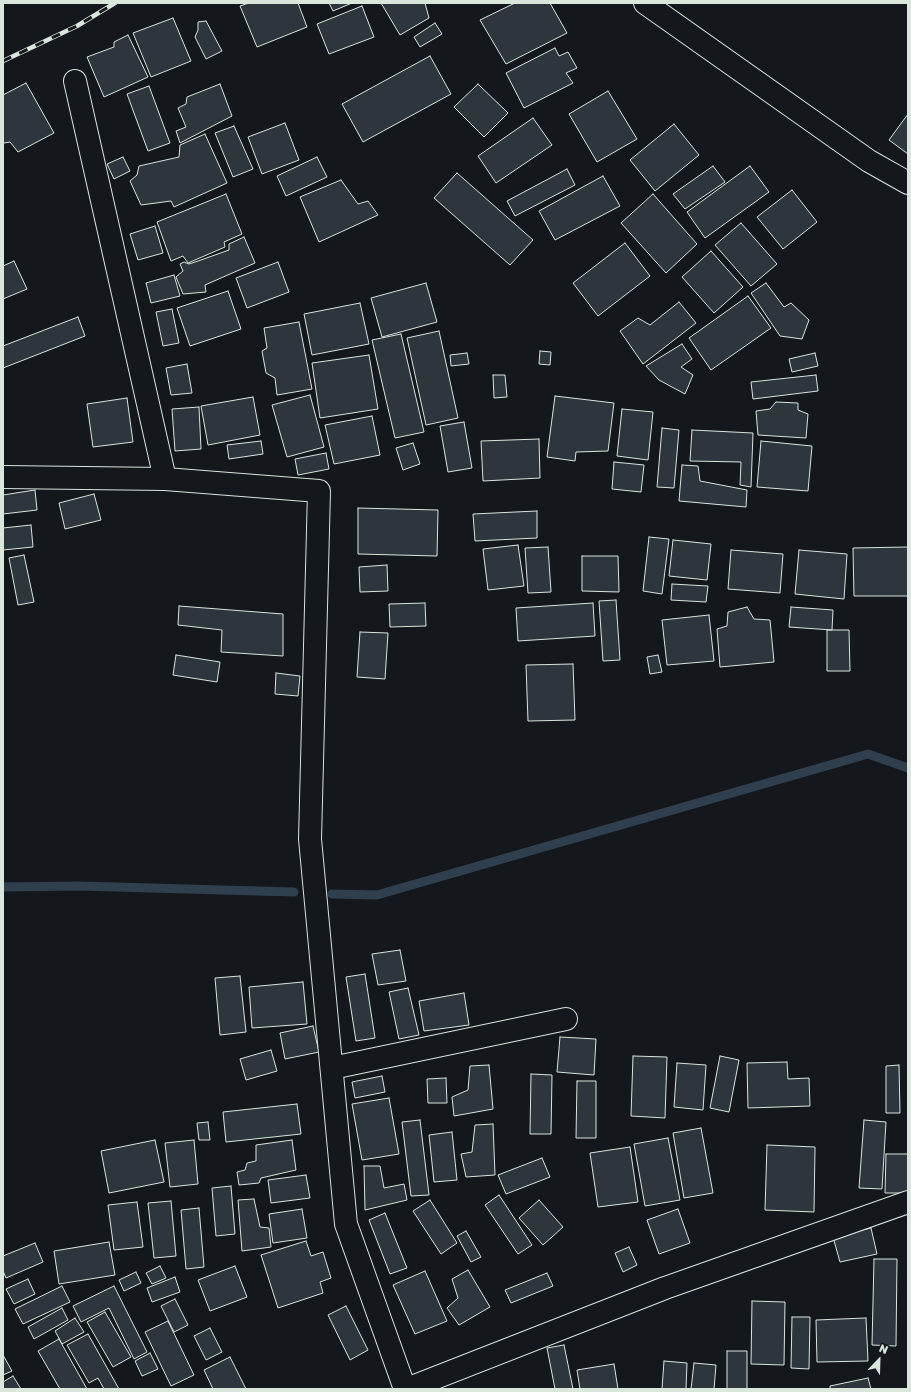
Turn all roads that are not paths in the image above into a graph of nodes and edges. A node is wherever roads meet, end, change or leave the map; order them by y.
1 (645, 3) edge
2 (75, 81) dead end
3 (908, 183) edge
4 (3, 477) edge
5 (165, 479) junction
6 (566, 1018) dead end
7 (332, 1068) junction
8 (908, 1202) edge
9 (406, 1389) edge

1 - 3 street
2 - 5 street
4 - 5 street
5 - 7 street
6 - 7 street
7 - 9 street
8 - 9 street

